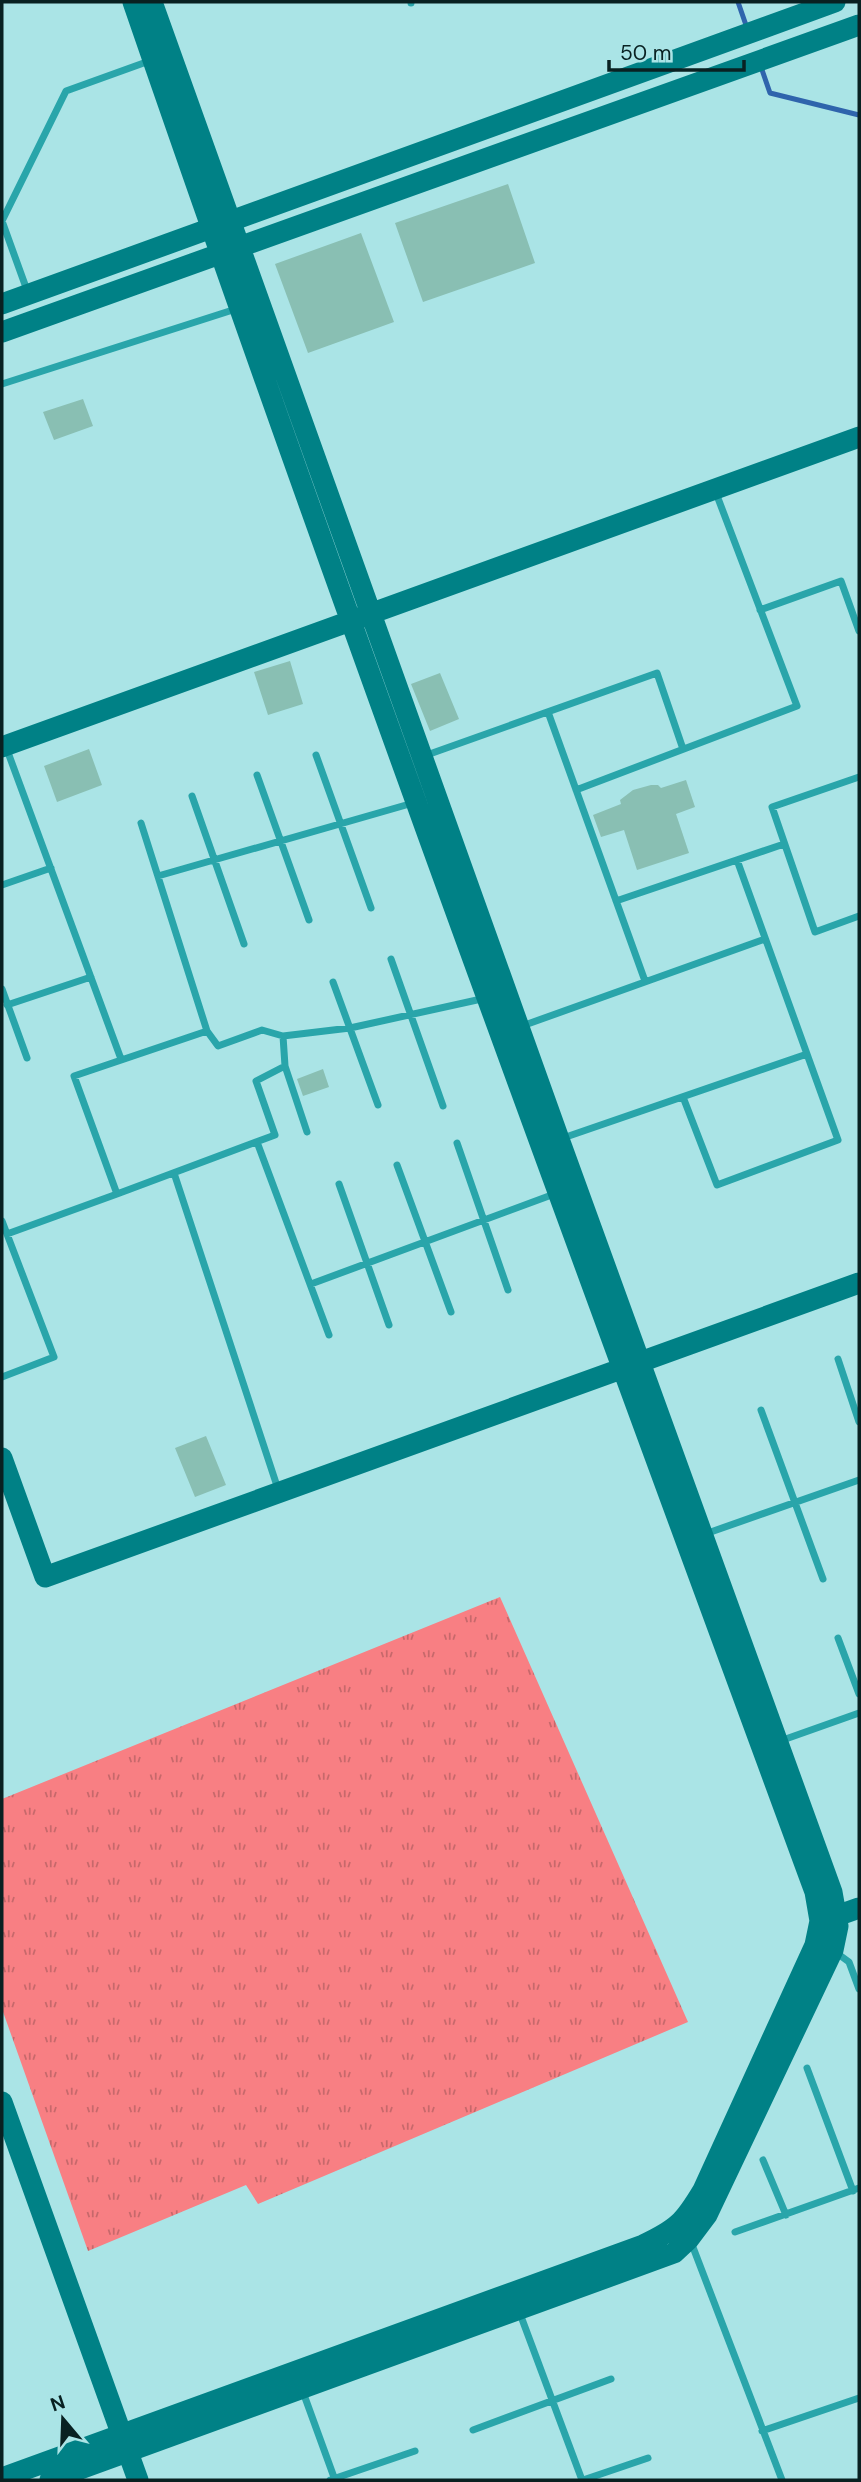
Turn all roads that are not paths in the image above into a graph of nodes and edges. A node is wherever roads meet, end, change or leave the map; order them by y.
1 (132, 2) edge
2 (152, 2) edge
3 (835, 2) edge
4 (859, 25) edge
5 (153, 60) junction
6 (220, 225) junction
7 (229, 250) junction
8 (28, 294) junction
9 (2, 304) edge
10 (239, 308) junction
11 (2, 332) edge
12 (2, 384) edge
13 (859, 437) edge
14 (715, 489) junction
15 (760, 610) junction
16 (372, 613) junction
17 (352, 620) junction
18 (859, 631) edge
19 (548, 712) junction
20 (4, 747) edge
21 (683, 749) junction
22 (316, 755) dead end
23 (423, 757) junction
24 (257, 775) dead end
25 (859, 777) edge
26 (576, 790) junction
27 (192, 796) dead end
28 (417, 802) junction
29 (141, 823) dead end
30 (340, 824) junction
31 (281, 841) junction
32 (784, 844) junction
33 (214, 860) junction
34 (737, 860) junction
35 (51, 868) junction
36 (158, 876) junction
37 (2, 886) edge
38 (616, 901) junction
39 (371, 908) dead end
40 (859, 916) edge
41 (309, 920) dead end
42 (765, 939) junction
43 (244, 944) dead end
44 (391, 958) dead end
45 (90, 977) junction
46 (645, 981) junction
47 (333, 982) dead end
48 (2, 989) edge
49 (497, 995) junction
50 (7, 1005) junction
51 (411, 1015) junction
52 (519, 1027) junction
53 (350, 1028) junction
54 (207, 1031) junction
55 (283, 1036) junction
56 (807, 1054) junction
57 (27, 1058) dead end
58 (121, 1059) junction
59 (285, 1066) junction
60 (683, 1097) junction
61 (378, 1105) dead end
62 (443, 1106) dead end
63 (307, 1132) dead end
64 (559, 1139) junction
65 (257, 1142) junction
66 (457, 1143) dead end
67 (397, 1165) dead end
68 (174, 1173) junction
69 (339, 1184) dead end
70 (558, 1192) junction
71 (117, 1194) junction
72 (484, 1220) junction
73 (2, 1222) edge
74 (7, 1234) junction
75 (425, 1242) junction
76 (367, 1263) junction
77 (859, 1283) edge
78 (310, 1284) junction
79 (508, 1290) dead end
80 (451, 1312) dead end
81 (389, 1325) dead end
82 (329, 1335) dead end
83 (838, 1359) dead end
84 (631, 1365) junction
85 (2, 1377) edge
86 (761, 1410) dead end
87 (859, 1422) edge
88 (2, 1458) edge
89 (859, 1480) edge
90 (279, 1493) junction
91 (795, 1502) junction
92 (702, 1534) junction
93 (823, 1579) dead end
94 (838, 1639) dead end
95 (859, 1694) edge
96 (859, 1713) edge
97 (778, 1742) junction
98 (859, 1909) edge
99 (828, 1919) junction
100 (833, 1950) junction
101 (859, 1989) edge
102 (807, 2068) dead end
103 (2, 2102) edge
104 (763, 2160) dead end
105 (856, 2190) edge
106 (786, 2215) junction
107 (684, 2232) junction
108 (735, 2232) dead end
109 (519, 2310) junction
110 (611, 2379) dead end
111 (302, 2389) junction
112 (859, 2398) edge
113 (552, 2401) junction
114 (473, 2430) dead end
115 (762, 2431) junction
116 (124, 2443) junction
117 (415, 2451) dead end
118 (648, 2458) dead end
119 (2, 2478) edge
120 (50, 2480) edge
121 (138, 2480) edge
122 (333, 2480) edge
123 (582, 2480) edge
124 (782, 2480) edge

1 - 5 street
2 - 6 street
3 - 6 street
4 - 7 street
5 - 6 street
5 - 8 lane
6 - 7 street
6 - 8 street
7 - 10 street
7 - 11 street
7 - 16 street
8 - 9 street
10 - 12 lane
10 - 17 street
13 - 14 street
14 - 15 lane
14 - 16 street
15 - 18 lane
15 - 21 lane
16 - 17 street
16 - 23 street
17 - 20 street
17 - 28 street
19 - 21 lane
19 - 23 lane
19 - 26 lane
20 - 35 lane
21 - 26 lane
22 - 30 lane
23 - 49 street
24 - 31 lane
25 - 32 lane
26 - 38 lane
27 - 33 lane
28 - 30 lane
28 - 49 street
29 - 36 lane
30 - 31 lane
30 - 39 lane
31 - 33 lane
31 - 41 lane
32 - 34 lane
32 - 40 lane
33 - 36 lane
33 - 43 lane
34 - 38 lane
34 - 42 lane
35 - 37 lane
35 - 45 lane
36 - 54 lane
38 - 46 lane
42 - 46 lane
42 - 56 lane
44 - 51 lane
45 - 50 lane
45 - 58 lane
46 - 52 lane
47 - 53 lane
48 - 50 lane
49 - 51 lane
49 - 52 street
49 - 70 street
50 - 57 lane
51 - 53 lane
51 - 62 lane
52 - 64 street
53 - 55 lane
53 - 61 lane
54 - 55 lane
54 - 58 lane
55 - 59 lane
56 - 60 lane
56 - 60 lane
58 - 71 lane
59 - 63 lane
59 - 65 lane
60 - 64 lane
64 - 84 street
65 - 68 lane
65 - 78 lane
66 - 72 lane
67 - 75 lane
68 - 71 lane
68 - 90 lane
69 - 76 lane
70 - 72 lane
70 - 84 street
71 - 74 lane
72 - 75 lane
72 - 79 lane
73 - 74 lane
74 - 85 lane
75 - 76 lane
75 - 80 lane
76 - 78 lane
76 - 81 lane
77 - 84 street
78 - 82 lane
83 - 87 lane
84 - 90 street
84 - 92 street
84 - 99 street
86 - 91 lane
88 - 90 street
89 - 91 lane
91 - 92 lane
91 - 93 lane
92 - 97 street
94 - 95 lane
96 - 97 lane
97 - 99 street
98 - 99 street
99 - 100 street
99 - 107 street
100 - 101 lane
100 - 107 street
102 - 105 lane
103 - 116 street
104 - 106 lane
105 - 106 lane
106 - 108 lane
107 - 109 street
107 - 115 lane
107 - 116 street
109 - 111 street
109 - 113 lane
110 - 113 lane
111 - 116 street
111 - 122 lane
112 - 115 lane
113 - 114 lane
113 - 123 lane
115 - 124 lane
116 - 119 street
116 - 120 street
116 - 121 street
117 - 122 lane
118 - 123 lane

